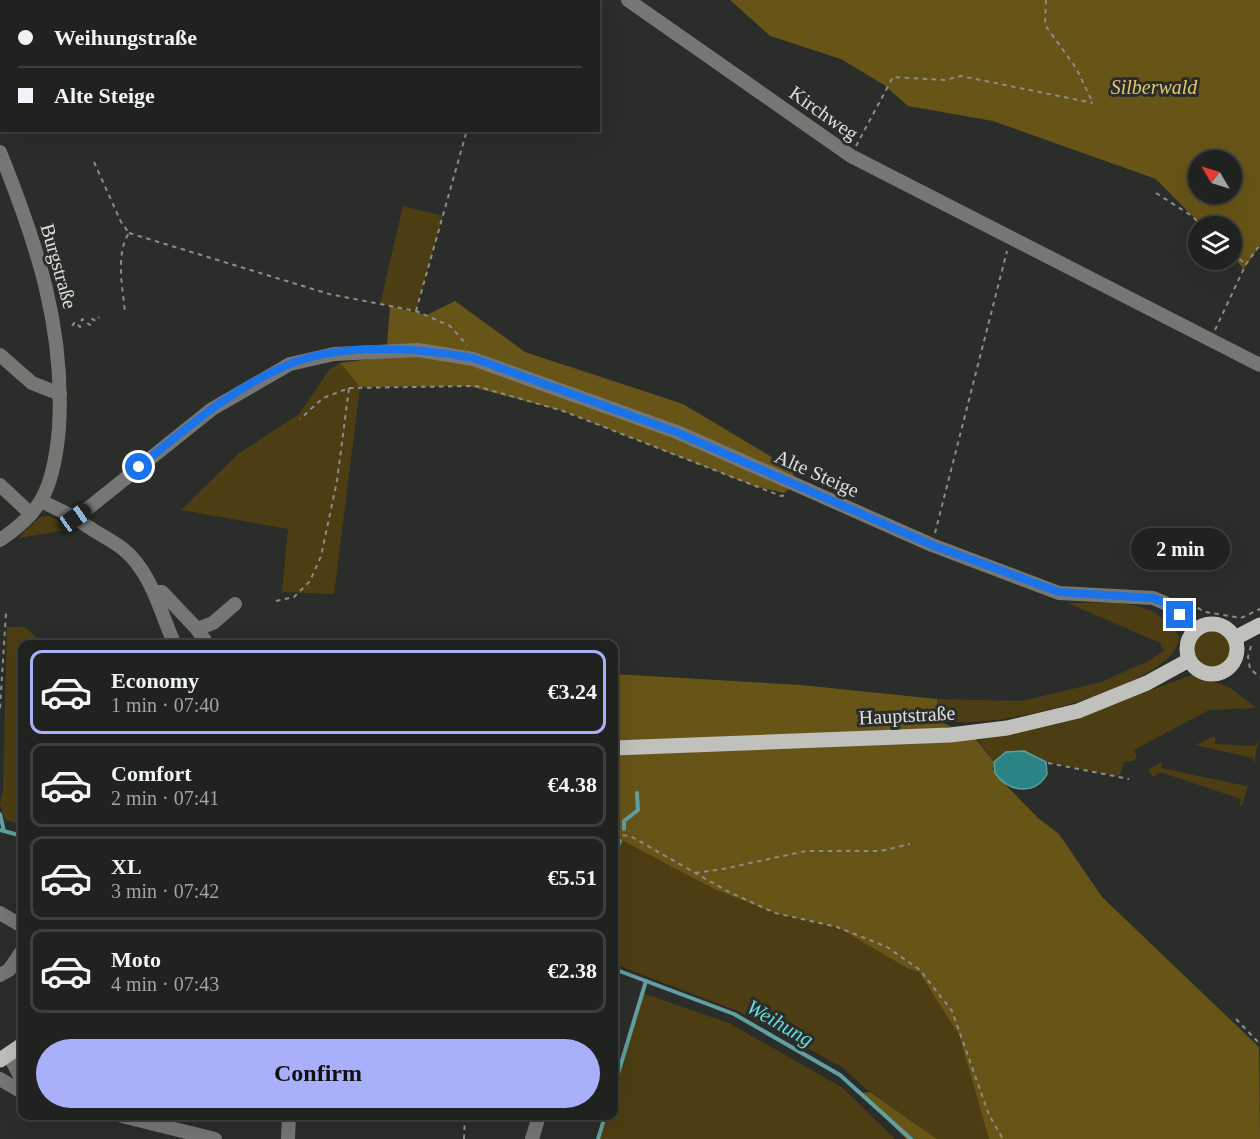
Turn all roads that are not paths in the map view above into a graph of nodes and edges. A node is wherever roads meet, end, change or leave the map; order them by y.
1 (628, 0) edge
2 (0, 152) edge
3 (0, 355) edge
4 (1260, 365) edge
5 (60, 394) junction
6 (0, 485) edge
7 (41, 501) junction
8 (31, 514) junction
9 (75, 518) junction
10 (0, 540) edge
11 (155, 592) junction
12 (235, 604) dead end
13 (1250, 624) edge
14 (197, 629) junction
15 (1196, 629) junction
16 (1235, 638) junction
17 (174, 640) edge
18 (205, 640) edge
19 (1189, 660) junction
20 (618, 748) edge
21 (0, 913) edge
22 (18, 924) edge
23 (18, 957) edge
24 (0, 975) edge
25 (18, 1048) edge
26 (4, 1058) edge
27 (18, 1075) edge
28 (0, 1079) edge
29 (18, 1090) edge
30 (149, 1120) edge
31 (289, 1120) edge
32 (538, 1120) edge
33 (214, 1139) edge
34 (288, 1139) edge
35 (532, 1139) edge

1 - 4 street, Kirchweg
2 - 5 street, Burgstraße
3 - 5 street
5 - 7 street, Burgstraße
6 - 8 street
7 - 8 street, Burgstraße
7 - 9 street
8 - 10 street, Burgstraße
9 - 11 street
9 - 15 street, Alte Steige
11 - 14 street
11 - 17 street
12 - 14 street
13 - 16 main road
14 - 18 street
15 - 16 main road
15 - 19 main road
16 - 19 main road
19 - 20 main road, Hauptstraße
21 - 22 street
23 - 24 street
25 - 26 main road
26 - 27 street
28 - 29 street
30 - 33 street
31 - 34 street
32 - 35 street

